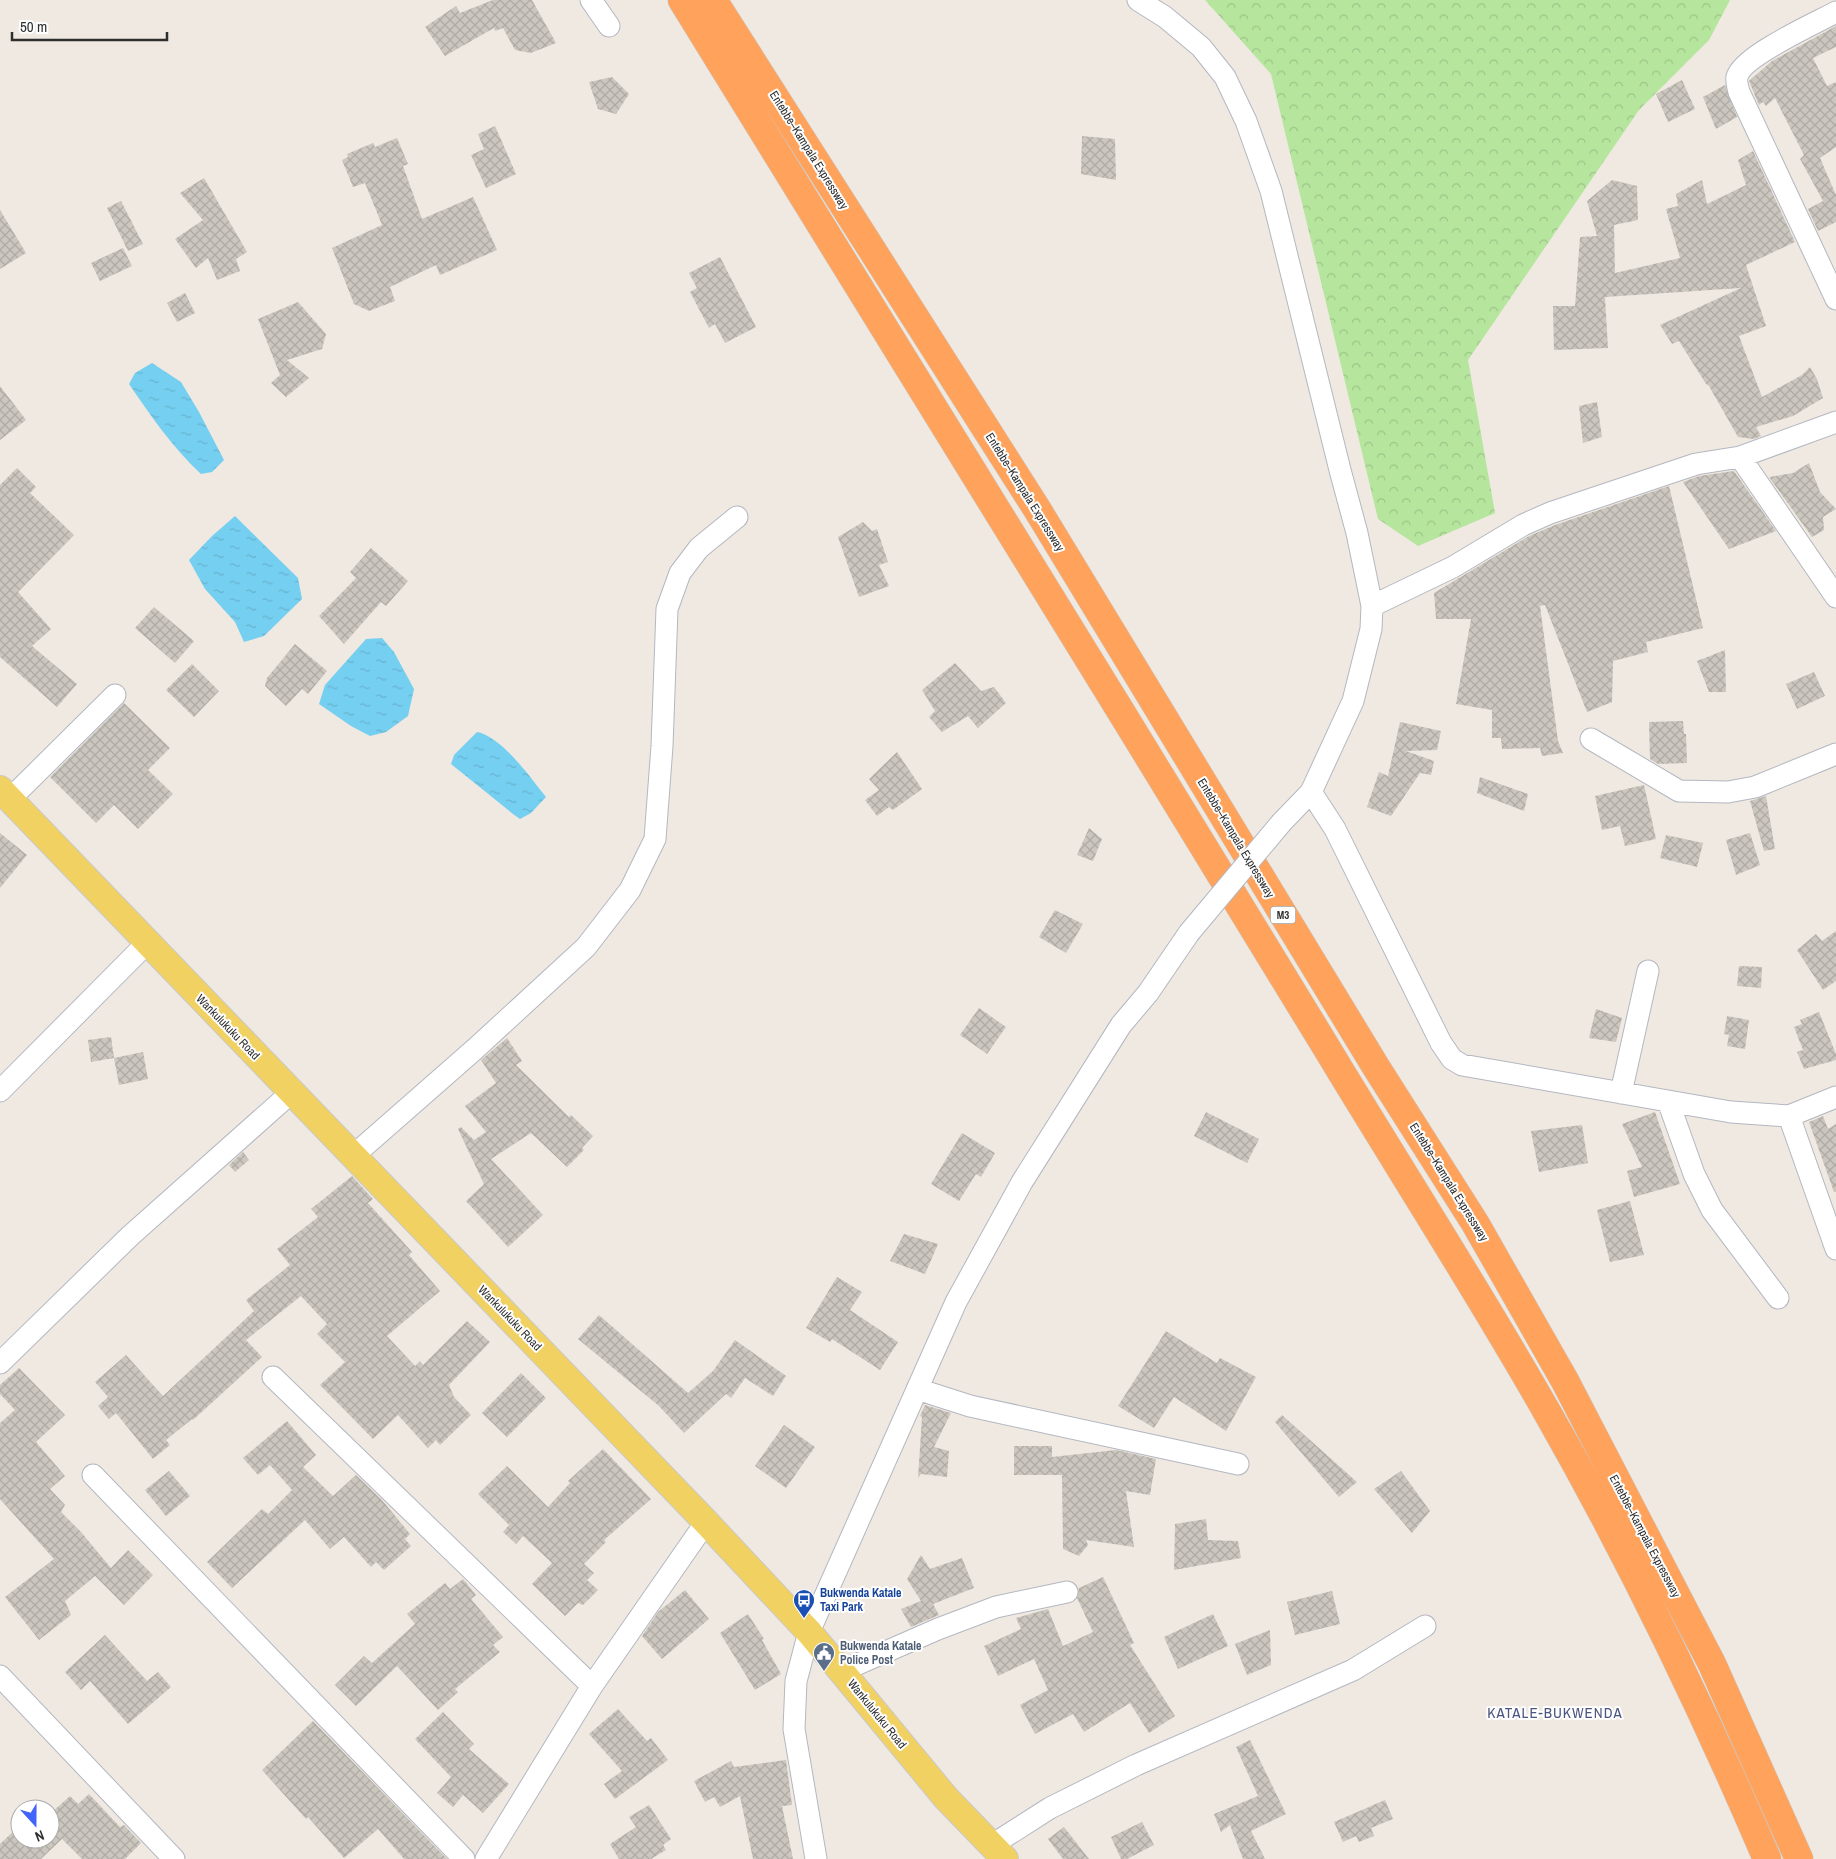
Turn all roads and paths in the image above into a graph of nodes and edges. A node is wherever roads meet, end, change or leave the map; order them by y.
1 (591, 0) edge
2 (682, 0) edge
3 (713, 0) edge
4 (1138, 0) edge
5 (1836, 12) edge
6 (608, 26) dead end
7 (1836, 299) edge
8 (1836, 422) edge
9 (1740, 457) junction
10 (737, 518) dead end
11 (1836, 597) edge
12 (1372, 606) junction
13 (115, 695) dead end
14 (1591, 738) dead end
15 (1836, 754) edge
16 (1312, 792) junction
17 (5, 794) edge
18 (148, 942) junction
19 (1648, 971) dead end
20 (0, 1091) edge
21 (292, 1092) junction
22 (1621, 1093) junction
23 (1836, 1097) edge
24 (1668, 1101) junction
25 (1789, 1116) junction
26 (353, 1156) junction
27 (1836, 1249) edge
28 (1778, 1298) dead end
29 (0, 1363) edge
30 (273, 1376) dead end
31 (918, 1389) junction
32 (1238, 1464) dead end
33 (93, 1475) dead end
34 (706, 1522) junction
35 (1067, 1592) dead end
36 (1425, 1626) dead end
37 (809, 1632) junction
38 (842, 1672) junction
39 (0, 1676) edge
40 (592, 1686) junction
41 (999, 1852) edge
42 (174, 1859) edge
43 (464, 1859) edge
44 (486, 1859) edge
45 (816, 1859) edge
46 (1767, 1859) edge
47 (1799, 1859) edge

1 - 6 street
2 - 46 highway, M3
3 - 47 highway, Entebbe–Kampala Expressway / M3
4 - 12 street
5 - 7 street
8 - 9 street
9 - 11 street
9 - 12 street
10 - 26 street
12 - 16 street
13 - 17 street
14 - 15 street
16 - 22 street
16 - 31 street, bridge
17 - 18 main road, Wankulukuku Road
18 - 20 street
18 - 21 main road, Wankulukuku Road
19 - 22 street
21 - 26 main road, Wankulukuku Road
21 - 29 street
22 - 24 street
23 - 25 street
24 - 25 street
24 - 28 street
25 - 27 street
26 - 34 main road, Wankulukuku Road
30 - 40 street
31 - 32 street
31 - 37 street
33 - 43 street
34 - 37 main road, Wankulukuku Road
34 - 40 street
35 - 38 street
36 - 41 street
37 - 38 main road, Wankulukuku Road
37 - 45 street
38 - 41 main road, Wankulukuku Road
39 - 42 street
40 - 44 street

